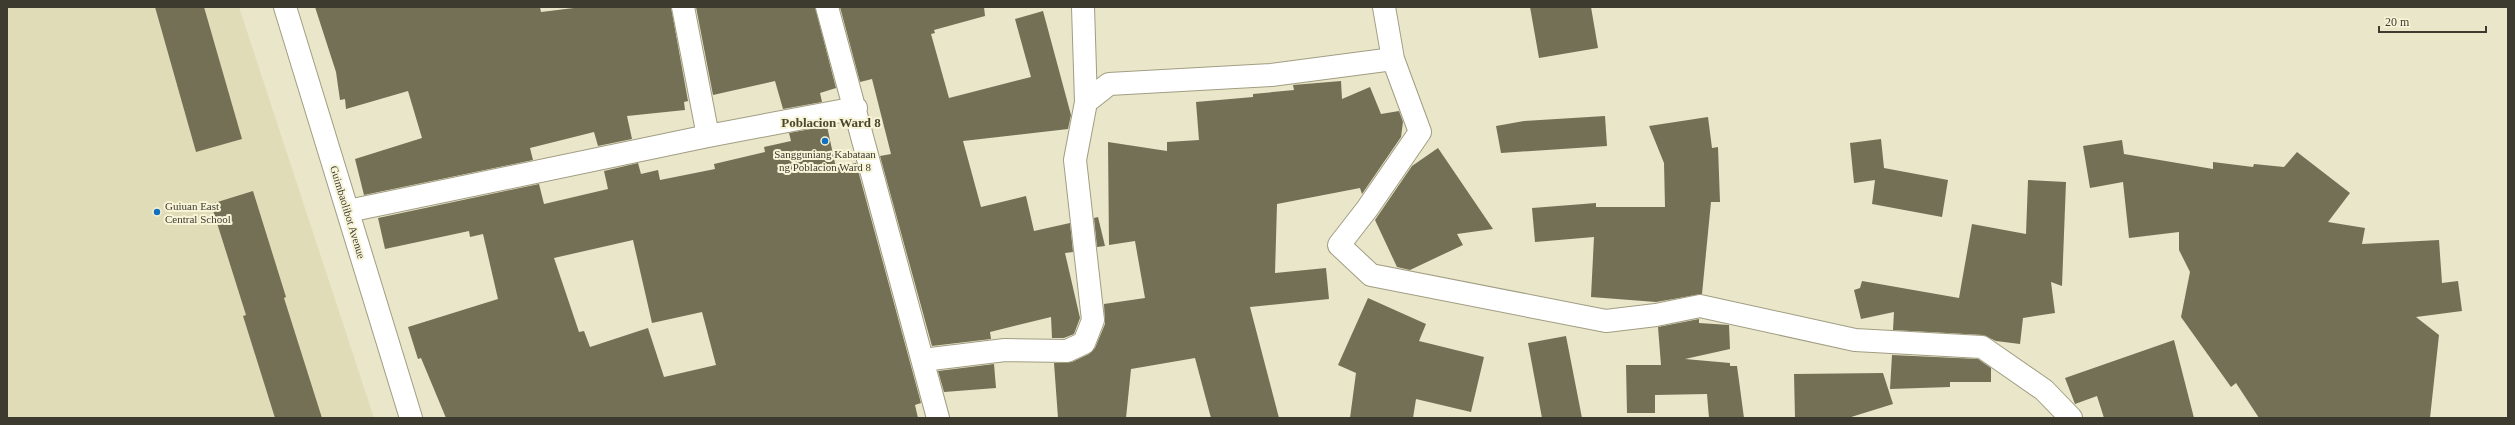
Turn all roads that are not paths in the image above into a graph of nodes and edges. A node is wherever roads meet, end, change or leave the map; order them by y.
1 (285, 7) edge
2 (683, 7) edge
3 (827, 7) edge
4 (1083, 7) edge
5 (1384, 7) edge
6 (1393, 60) junction
7 (1086, 102) junction
8 (856, 108) junction
9 (708, 136) junction
10 (348, 211) junction
11 (923, 360) junction
12 (411, 418) edge
13 (938, 418) edge
14 (2071, 418) edge

1 - 10 street, Guimbaolibot Avenue
2 - 9 street
3 - 8 street
4 - 7 street
5 - 6 street
6 - 7 street
6 - 14 street
7 - 11 street
8 - 9 street
8 - 11 street
9 - 10 street
10 - 12 street, Guimbaolibot Avenue
11 - 13 street

